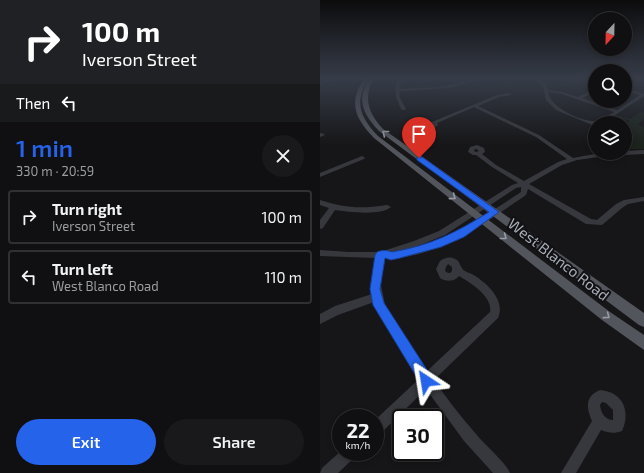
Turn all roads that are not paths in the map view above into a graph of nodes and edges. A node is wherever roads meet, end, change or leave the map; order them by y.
1 (357, 101) edge
2 (364, 101) edge
3 (399, 101) edge
4 (486, 101) edge
5 (549, 101) edge
6 (587, 101) edge
7 (475, 106) junction
8 (622, 108) edge
9 (404, 109) dead end
10 (617, 111) junction
11 (610, 116) edge
12 (588, 122) edge
13 (433, 123) dead end
14 (632, 152) edge
15 (644, 152) edge
16 (478, 154) dead end
17 (588, 157) edge
18 (362, 158) dead end
19 (572, 160) junction
20 (320, 175) edge
21 (525, 185) junction
22 (644, 199) edge
23 (320, 202) edge
24 (485, 205) junction
25 (334, 206) junction
26 (387, 206) dead end
27 (495, 212) junction
28 (473, 213) junction
29 (483, 221) junction
30 (320, 226) edge
31 (320, 253) edge
32 (383, 254) junction
33 (457, 271) dead end
34 (376, 297) junction
35 (320, 319) edge
36 (644, 321) edge
37 (644, 343) edge
38 (426, 381) junction
39 (384, 421) edge
40 (599, 421) dead end
41 (340, 461) edge
42 (327, 473) edge
43 (503, 473) edge
44 (568, 473) edge

1 -> 28 main road, West Blanco Road
24 -> 2 main road, West Blanco Road
3 - 9 street
4 - 7 street
5 - 12 street
6 - 10 street
7 - 13 street
7 - 19 street
8 - 10 street
10 - 11 street
14 - 15 street
16 - 21 street
17 - 19 street
18 - 20 street
19 - 21 street
21 - 22 street
21 - 24 street
21 - 27 street
23 - 25 street
24 - 27 main road, West Blanco Road
24 - 28 street
25 - 26 street
25 - 30 street
27 - 29 street
27 - 36 main road, West Blanco Road
28 - 29 main road, West Blanco Road
28 - 32 street
29 - 32 street
29 -> 37 main road, West Blanco Road
31 - 32 street
32 - 34 street
33 - 38 street
34 - 35 street
34 - 38 street
38 - 39 street
38 - 43 street
40 - 44 street
41 - 42 street

